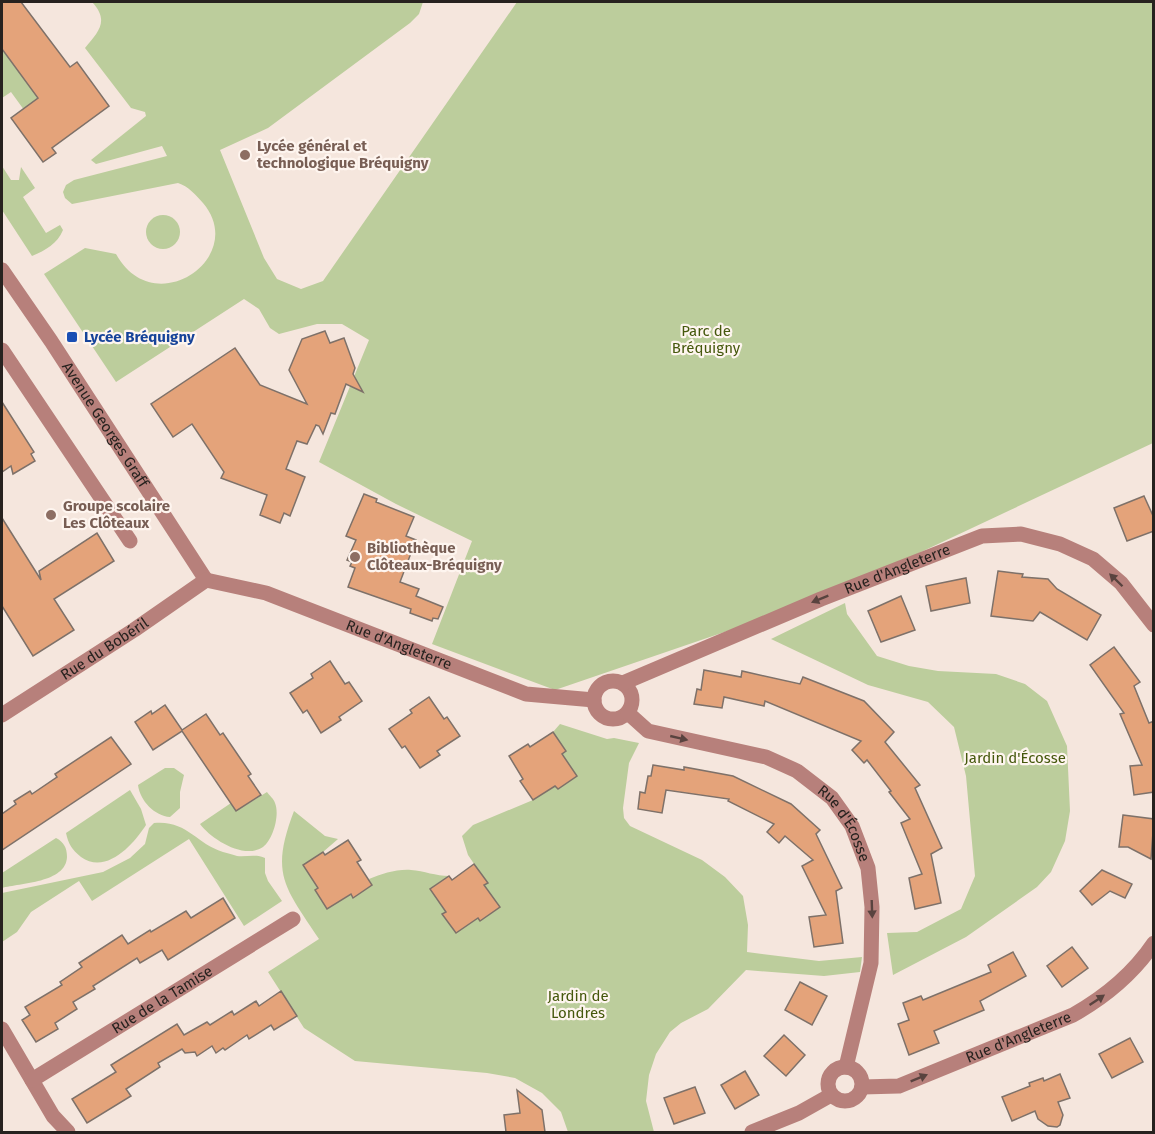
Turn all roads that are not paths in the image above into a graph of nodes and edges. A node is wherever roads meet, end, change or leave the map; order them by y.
1 (2, 270) edge
2 (2, 350) edge
3 (130, 541) dead end
4 (206, 580) junction
5 (1154, 625) edge
6 (622, 683) junction
7 (594, 700) junction
8 (628, 713) junction
9 (2, 715) edge
10 (293, 919) dead end
11 (1154, 943) edge
12 (2, 1029) edge
13 (846, 1067) junction
14 (32, 1080) junction
15 (862, 1087) junction
16 (831, 1095) junction
17 (68, 1132) edge
18 (752, 1132) edge

1 - 4 street, Avenue Georges Graff
2 - 3 street
4 - 7 street, Rue d'Angleterre
4 - 9 street, Rue du Bobéril
5 -> 6 street, Rue d'Angleterre
6 - 7 street
6 - 8 street
7 - 8 street
8 -> 13 street, Rue d'Écosse
10 - 14 street, Rue de la Tamise
15 -> 11 street, Rue d'Angleterre
12 - 14 street
13 - 15 street
13 - 16 street
14 - 17 street
15 - 16 street
16 - 18 street

